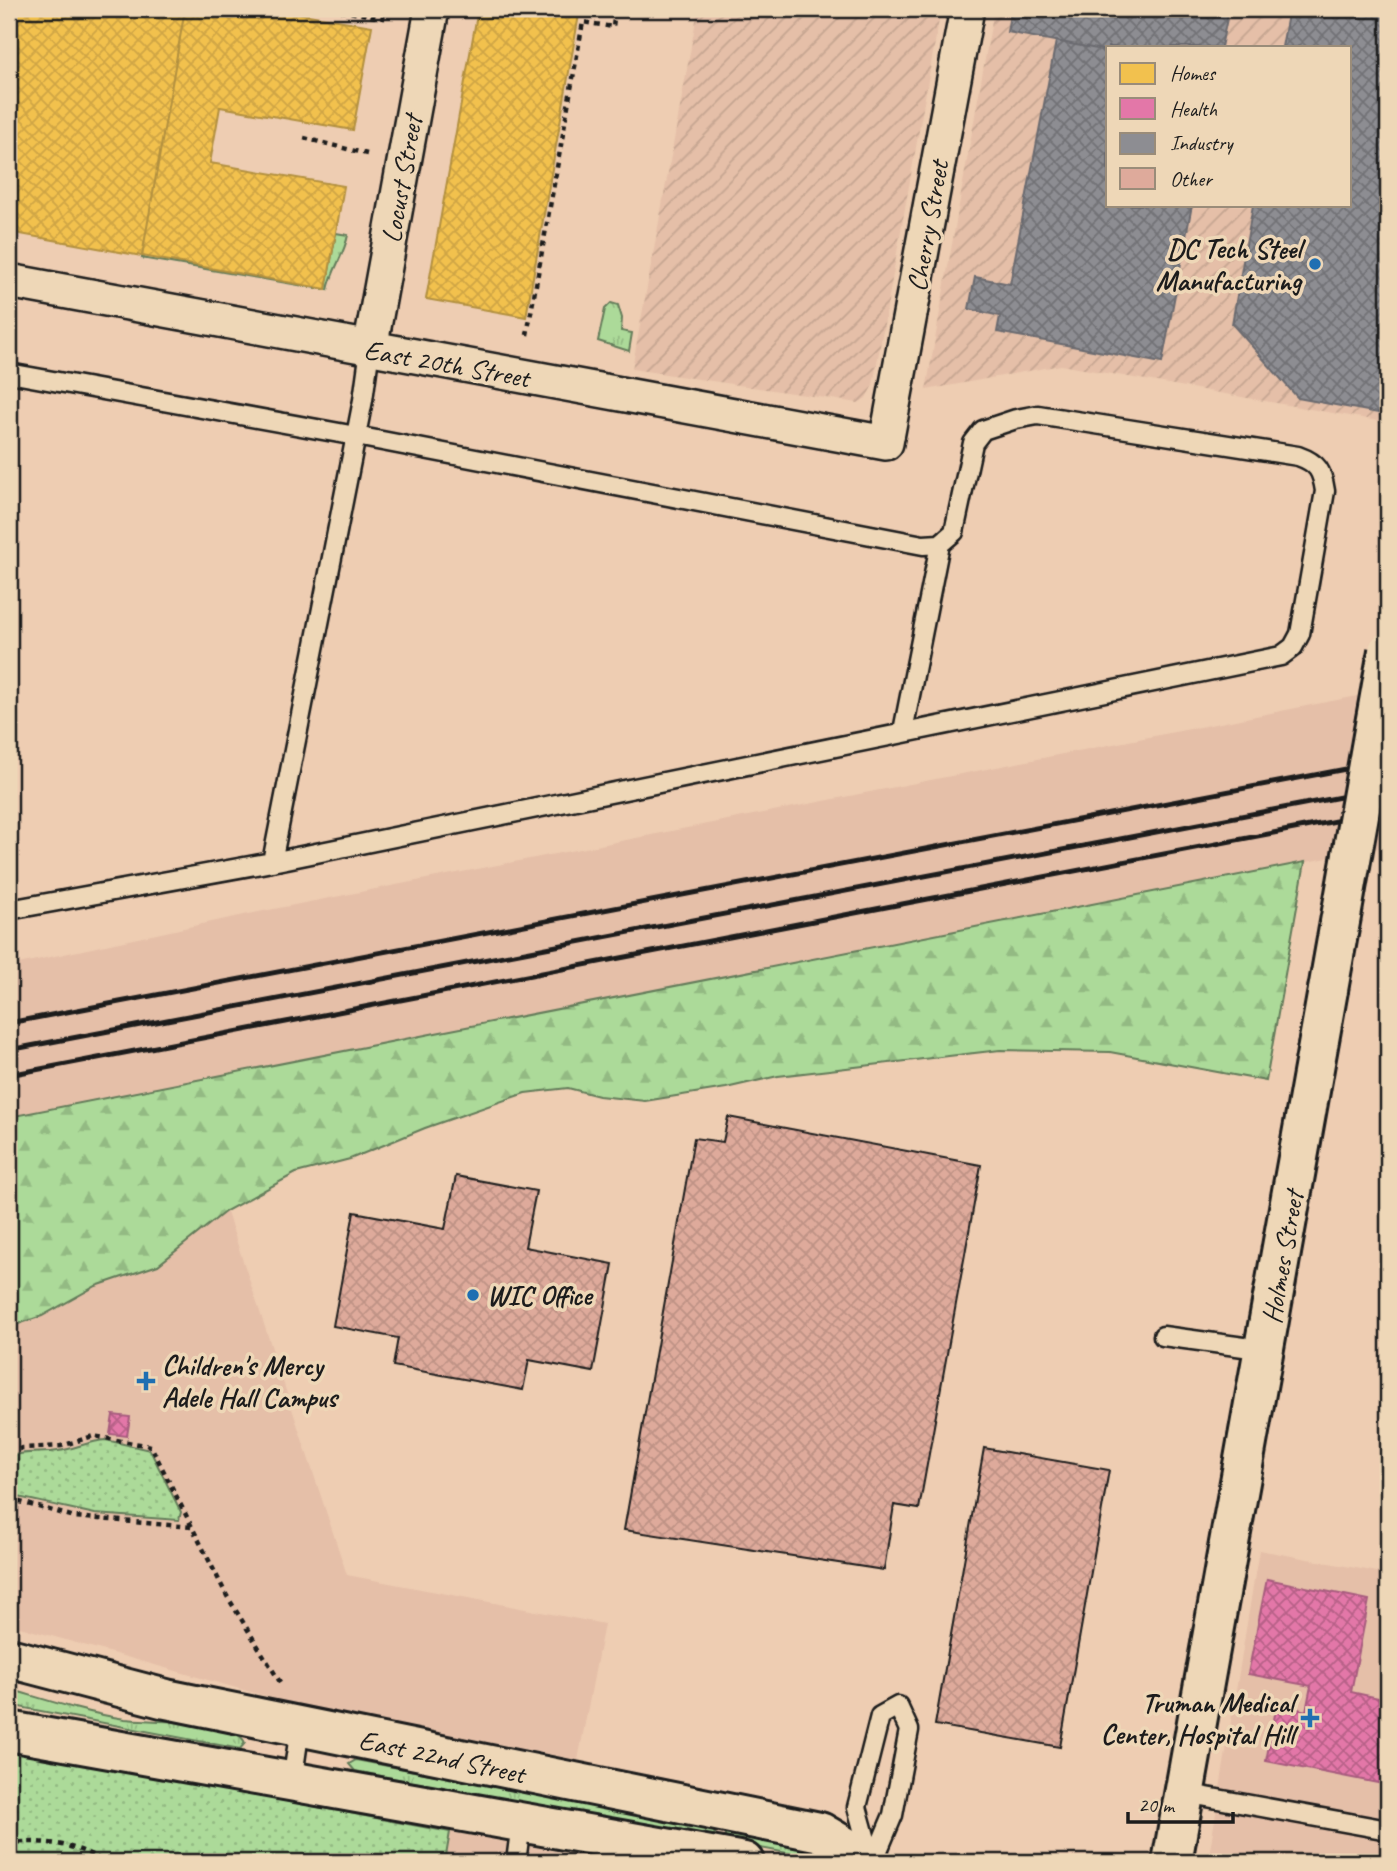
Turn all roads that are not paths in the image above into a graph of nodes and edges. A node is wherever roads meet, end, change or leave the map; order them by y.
1 (432, 9) edge
2 (967, 9) edge
3 (9, 281) edge
4 (370, 349) junction
5 (9, 373) edge
6 (356, 436) junction
7 (886, 443) joint
8 (940, 544) junction
9 (1388, 651) edge
10 (903, 731) junction
11 (272, 862) junction
12 (9, 910) edge
13 (1163, 1336) dead end
14 (1266, 1350) junction
15 (9, 1658) edge
16 (300, 1727) junction
17 (9, 1731) edge
18 (292, 1783) junction
19 (1185, 1793) junction
20 (521, 1823) junction
21 (1388, 1830) edge
22 (516, 1862) edge
23 (744, 1862) edge
24 (872, 1862) edge
25 (1172, 1862) edge

1 - 4 street, Locust Street
2 - 7 street, Cherry Street
3 - 4 street, East 20th Street
4 - 6 lane
4 - 7 street, East 20th Street
5 - 6 lane
6 - 8 lane
6 - 11 lane
8 - 10 lane
8 - 10 lane
9 - 14 main road, Holmes Street, bridge
10 - 11 lane
11 - 12 lane
13 - 14 lane
14 - 19 main road, Holmes Street
15 - 16 main road, East 22nd Street
16 - 18 lane
16 - 24 main road, East 22nd Street
17 - 18 main road, East 22nd Street
18 - 20 main road, East 22nd Street
19 - 21 lane
19 - 25 main road, Holmes Street
20 - 22 lane
20 - 23 main road, East 22nd Street
24 - 24 lane

